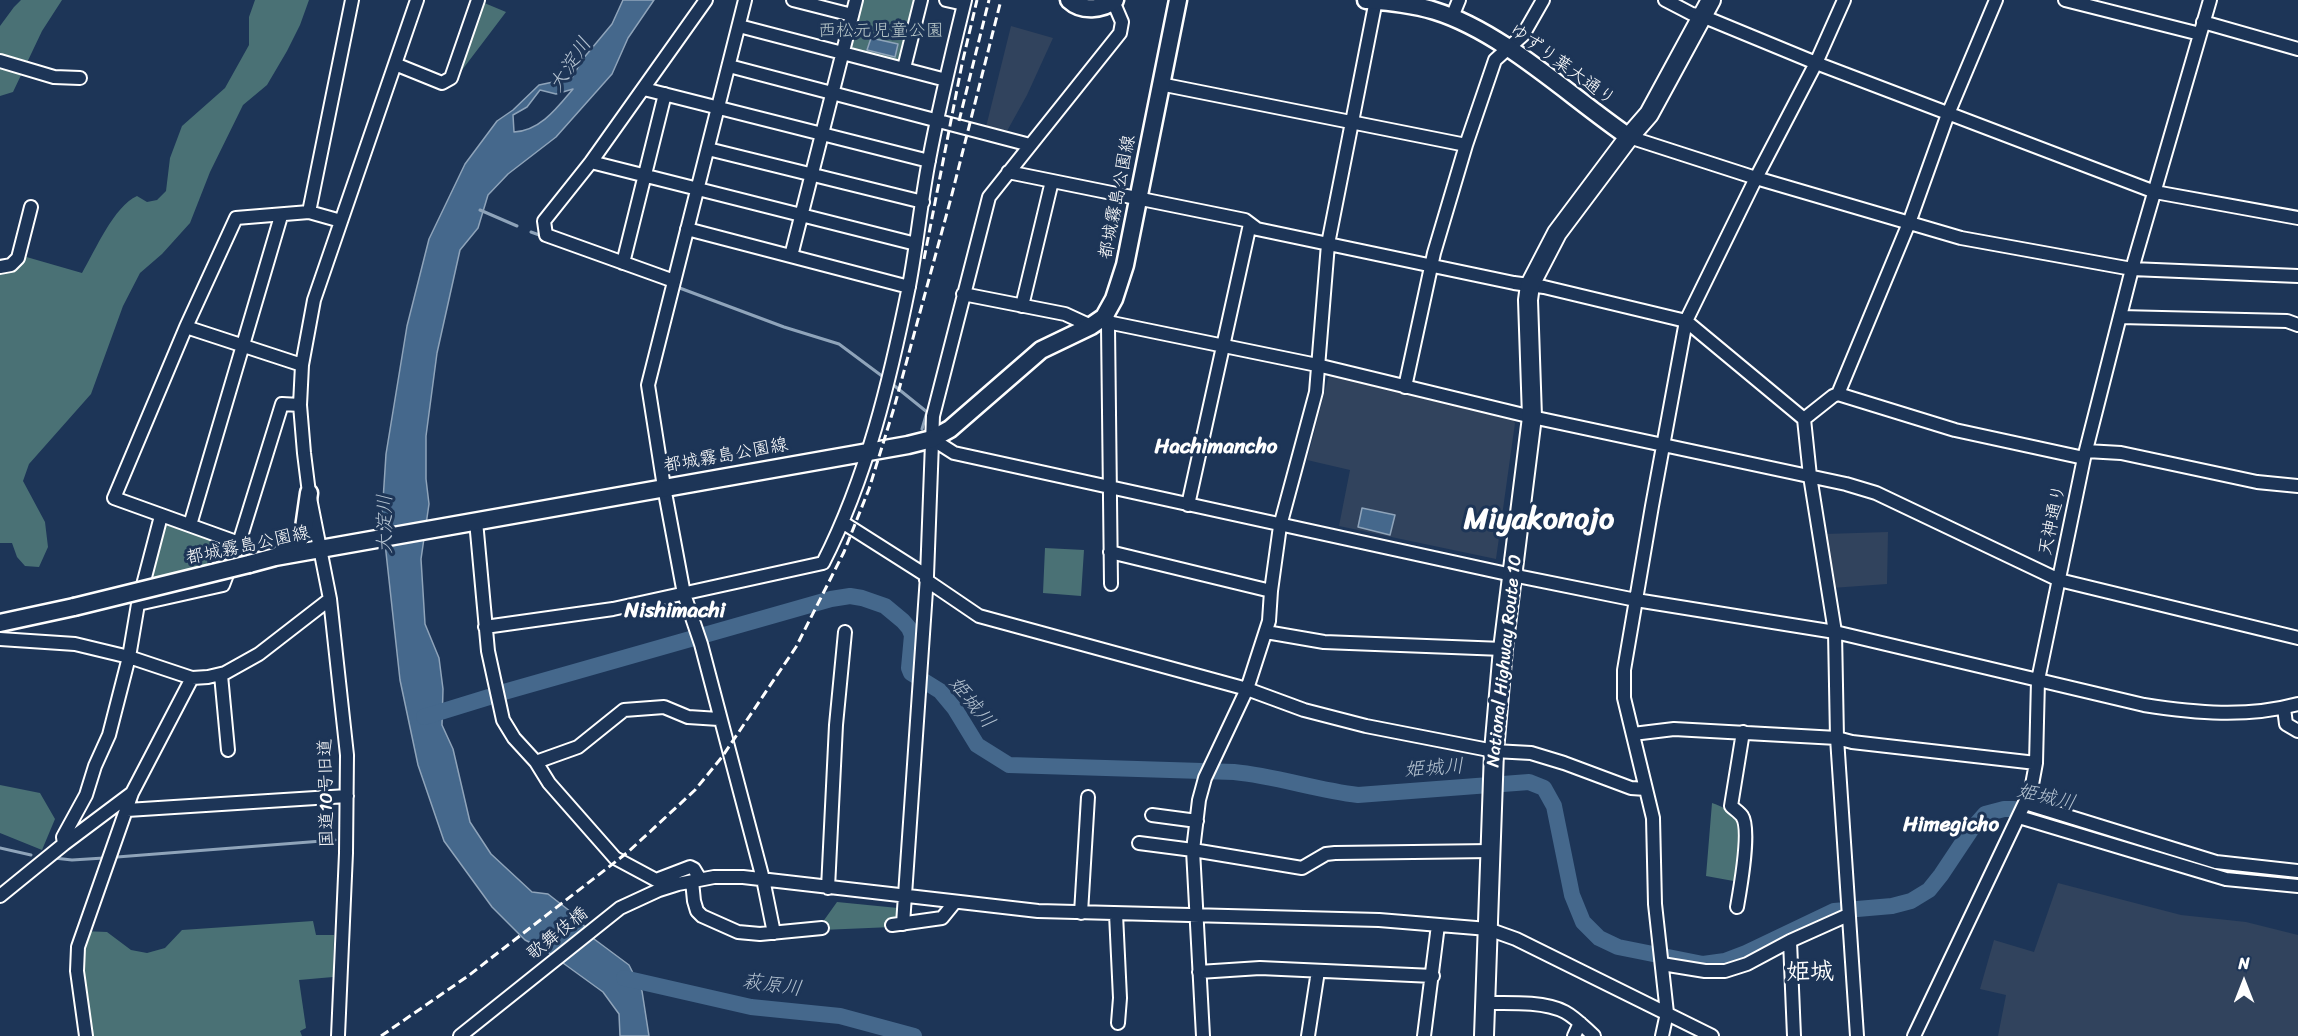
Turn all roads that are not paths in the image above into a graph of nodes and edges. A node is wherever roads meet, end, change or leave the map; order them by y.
1 (352, 0) edge
2 (417, 0) edge
3 (478, 0) edge
4 (706, 0) edge
5 (746, 0) edge
6 (793, 0) edge
7 (856, 0) edge
8 (921, 0) edge
9 (946, 0) edge
10 (1069, 0) edge
11 (1178, 0) edge
12 (1373, 0) edge
13 (1459, 0) edge
14 (1543, 0) edge
15 (1665, 0) edge
16 (1711, 0) edge
17 (1844, 0) edge
18 (1996, 0) edge
19 (2065, 0) edge
20 (2210, 0) edge
21 (1114, 1) edge
22 (964, 2) edge
23 (1698, 10) edge
24 (852, 15) junction
25 (1452, 17) junction
26 (739, 26) junction
27 (2202, 28) junction
28 (1508, 48) junction
29 (2298, 49) edge
30 (842, 53) junction
31 (0, 61) edge
32 (1816, 63) junction
33 (395, 64) junction
34 (729, 66) junction
35 (904, 68) junction
36 (80, 78) dead end
37 (946, 80) junction
38 (1160, 84) junction
39 (644, 88) junction
40 (665, 94) junction
41 (832, 94) junction
42 (718, 108) junction
43 (1948, 114) junction
44 (938, 120) junction
45 (1351, 122) junction
46 (822, 134) junction
47 (1629, 137) junction
48 (1030, 145) junction
49 (1466, 145) junction
50 (708, 149) junction
51 (929, 161) junction
52 (591, 162) junction
53 (1008, 172) junction
54 (812, 174) junction
55 (645, 176) junction
56 (1756, 178) junction
57 (1052, 181) junction
58 (697, 190) junction
59 (2155, 192) junction
60 (1138, 197) junction
61 (923, 202) junction
62 (31, 207) dead end
63 (309, 212) junction
64 (802, 214) junction
65 (281, 216) junction
66 (2298, 218) edge
67 (341, 221) junction
68 (1909, 223) junction
69 (1250, 224) junction
70 (687, 229) junction
71 (916, 244) junction
72 (1328, 244) junction
73 (791, 256) junction
74 (623, 263) junction
75 (1431, 265) junction
76 (0, 267) edge
77 (2132, 269) junction
78 (2298, 276) edge
79 (673, 284) junction
80 (1530, 285) junction
81 (909, 287) junction
82 (963, 294) junction
83 (1022, 306) junction
84 (2120, 317) junction
85 (1686, 321) junction
86 (1098, 322) junction
87 (2298, 326) edge
88 (186, 327) junction
89 (244, 345) junction
90 (1222, 346) junction
91 (1317, 365) junction
92 (302, 366) junction
93 (1406, 387) junction
94 (1838, 394) junction
95 (300, 405) junction
96 (1532, 417) junction
97 (1804, 419) junction
98 (932, 439) junction
99 (1663, 444) junction
100 (869, 451) junction
101 (2085, 454) junction
102 (1810, 476) junction
103 (2298, 486) edge
104 (664, 487) junction
105 (1109, 487) junction
106 (309, 493) junction
107 (1188, 505) junction
108 (161, 516) junction
109 (472, 522) junction
110 (842, 522) junction
111 (190, 525) junction
112 (1280, 526) junction
113 (239, 543) junction
114 (321, 550) junction
115 (1110, 552) junction
116 (276, 557) junction
117 (1512, 575) junction
118 (927, 578) junction
119 (2059, 580) junction
120 (1111, 584) dead end
121 (1271, 591) junction
122 (684, 594) junction
123 (330, 599) junction
124 (1636, 600) junction
125 (138, 603) junction
126 (0, 623) edge
127 (485, 627) junction
128 (845, 632) dead end
129 (1266, 632) junction
130 (1835, 632) junction
131 (2298, 638) edge
132 (0, 639) edge
133 (1503, 649) junction
134 (129, 657) junction
135 (221, 675) junction
136 (192, 678) junction
137 (2038, 680) junction
138 (1246, 689) junction
139 (2298, 704) edge
140 (2284, 708) junction
141 (719, 719) junction
142 (2298, 731) edge
143 (1743, 732) junction
144 (1633, 734) junction
145 (1837, 738) junction
146 (228, 750) dead end
147 (1494, 751) junction
148 (536, 762) junction
149 (2036, 763) junction
150 (1646, 789) junction
151 (132, 793) junction
152 (347, 796) junction
153 (1088, 797) dead end
154 (2023, 808) junction
155 (127, 810) junction
156 (1152, 814) dead end
157 (1197, 821) junction
158 (1139, 843) dead end
159 (64, 844) junction
160 (1193, 850) junction
161 (1491, 851) junction
162 (2298, 871) edge
163 (763, 879) junction
164 (696, 880) junction
165 (2298, 886) edge
166 (828, 888) junction
167 (3, 891) edge
168 (903, 895) junction
169 (955, 902) junction
170 (1737, 907) dead end
171 (1081, 913) junction
172 (1116, 914) junction
173 (1848, 915) junction
174 (1197, 916) junction
175 (1438, 925) junction
176 (822, 928) dead end
177 (1488, 929) junction
178 (774, 933) junction
179 (1790, 941) junction
180 (1662, 963) junction
181 (1318, 971) junction
182 (1199, 972) junction
183 (1433, 976) junction
184 (1485, 1003) junction
185 (1667, 1013) junction
186 (1118, 1023) dead end
187 (1580, 1023) junction
188 (86, 1036) edge
189 (338, 1036) edge
190 (460, 1036) edge
191 (1203, 1036) edge
192 (1308, 1036) edge
193 (1424, 1036) edge
194 (1484, 1036) edge
195 (1574, 1036) edge
196 (1594, 1036) edge
197 (1662, 1036) edge
198 (1712, 1036) edge
199 (1794, 1036) edge
200 (1857, 1036) edge
201 (1914, 1036) edge

1 - 63 street
2 - 33 street, 国道10号旧道
3 - 33 street
4 - 39 street
5 - 26 street
6 - 24 street
7 - 24 street
8 - 35 street
9 - 22 street
10 - 21 main road
11 - 38 main road, 都城霧島公園線
12 - 25 main road, ゆずり葉大通り
12 - 45 street
13 - 25 street
14 - 28 street
15 - 23 street
16 - 23 highway, National Highway Route 10
17 - 32 street
18 - 43 street
19 - 27 street
20 - 27 street, 天神通り
21 - 48 street
22 - 37 street
23 - 32 street
23 - 47 highway, National Highway Route 10
24 - 30 street
25 - 28 main road, ゆずり葉大通り
26 - 30 street
26 - 34 street
27 - 29 street
27 - 59 street, 天神通り
28 - 47 main road, ゆずり葉大通り
28 - 49 street
30 - 35 street
30 - 41 street
31 - 36 street
32 - 43 street
32 - 56 street
33 - 67 street, 国道10号旧道
34 - 41 street
34 - 42 street
35 - 37 street
37 - 44 street
38 - 45 street
38 - 60 main road, 都城霧島公園線
39 - 40 street
39 - 52 street
40 - 42 street
40 - 55 street
41 - 44 street
41 - 46 street
42 - 46 street
42 - 50 street
43 - 59 street
43 - 68 street
44 - 48 street
44 - 51 street
45 - 49 street
45 - 72 street
46 - 51 street
46 - 54 street
47 - 56 street
47 - 80 highway, National Highway Route 10
48 - 53 street
49 - 75 street
50 - 54 street
50 - 58 street
51 - 61 street
52 - 55 street
52 - 74 street
53 - 57 street
53 - 82 street
54 - 61 street
54 - 64 street
55 - 58 street
55 - 74 street
56 - 68 street
56 - 85 street
57 - 60 street
57 - 83 street
58 - 64 street
58 - 70 street
59 - 66 street
59 - 77 street, 天神通り
60 - 69 street
60 - 86 main road, 都城霧島公園線
61 - 71 street
62 - 76 street
63 - 65 street
63 - 67 street
64 - 71 street
64 - 73 street
65 - 88 street
65 - 89 street
67 - 92 street, 国道10号旧道
68 - 77 street
68 - 94 street
69 - 72 street
69 - 90 street
70 - 73 street
70 - 79 street
71 - 81 street
72 - 75 street
72 - 91 street
73 - 81 street
74 - 79 street
75 - 80 street
75 - 93 street
77 - 78 street
77 - 84 street, 天神通り
79 - 104 street
80 - 85 street
80 - 96 highway, National Highway Route 10
81 - 100 street
82 - 83 street
82 - 98 street
83 - 86 street
84 - 87 street
84 - 101 street, 天神通り
85 - 97 street
85 - 99 street
86 - 90 street
86 - 98 main road, 都城霧島公園線
86 - 105 street
88 - 89 street
88 - 108 street
89 - 92 street
89 - 111 street
90 - 91 street
90 - 107 street
91 - 93 street
91 - 112 street
92 - 95 street, 国道10号旧道
93 - 96 street
94 - 97 street
94 - 101 street
95 - 106 street, 国道10号旧道
95 - 113 street
96 - 99 street
96 - 117 highway, National Highway Route 10
97 - 102 street
98 - 100 main road, 都城霧島公園線
98 - 105 street
98 - 118 street
99 - 102 street
99 - 124 street
100 - 104 main road, 都城霧島公園線
100 - 110 street
101 - 103 street
101 - 119 street, 天神通り
102 - 119 street
102 - 130 street
104 - 109 main road, 都城霧島公園線
104 - 122 street
105 - 107 street
105 - 115 street
106 - 114 street, 国道10号旧道
106 - 116 main road
107 - 112 street
108 - 111 street
108 - 125 street
109 - 114 main road, 都城霧島公園線
109 - 127 street
110 - 118 street
110 - 122 street
111 - 113 street
112 - 117 street
112 - 121 street
113 - 125 street
114 - 116 main road, 都城霧島公園線
114 - 123 street, 国道10号旧道
115 - 120 street
115 - 121 street
116 - 126 main road, 都城霧島公園線, bridge
117 - 124 street
117 - 133 highway, National Highway Route 10
118 - 138 street
118 - 168 street
119 - 131 street
119 - 137 street, 天神通り
121 - 129 street
122 - 127 street
122 - 141 street
123 - 135 street
123 - 152 street, 国道10号旧道
124 - 130 street
124 - 144 street
125 - 134 street
127 - 148 street
128 - 166 street
129 - 133 street
129 - 138 street
130 - 137 street
130 - 145 street
132 - 134 street
133 - 147 highway, National Highway Route 10
134 - 136 street
134 - 159 street
135 - 136 street
135 - 146 street
136 - 151 street
137 - 140 street
137 - 149 street, 天神通り
138 - 147 street
138 - 157 street
139 - 140 street
140 - 142 street
141 - 148 street
141 - 163 street
143 - 144 street
143 - 145 street
143 - 170 street
144 - 150 street
145 - 149 street
145 - 173 street
147 - 150 street
147 - 161 highway, National Highway Route 10
148 - 164 street
149 - 154 street, 天神通り
150 - 180 street
151 - 155 street
151 - 159 street
152 - 155 street
152 - 189 street, 国道10号旧道
153 - 171 street
154 - 162 street
154 - 165 street
154 - 201 street, 天神通り
155 - 188 street
156 - 157 street
157 - 160 street
158 - 160 street
159 - 167 street
160 - 161 street
160 - 174 street
161 - 177 highway, National Highway Route 10
163 - 164 street
163 - 166 street
163 - 178 street
164 - 178 street
164 - 190 street, 歌舞伎橋
166 - 168 street
168 - 169 street
168 - 169 street
169 - 171 street
171 - 172 street
172 - 174 street
172 - 186 street
173 - 179 street
173 - 200 street
174 - 175 street
174 - 182 street
175 - 177 street
175 - 183 street
176 - 178 street
177 - 184 highway, National Highway Route 10
177 - 185 street
179 - 180 street
179 - 199 street
180 - 185 street
181 - 182 street
181 - 183 street
181 - 192 street
182 - 191 street
183 - 193 street
184 - 187 street
184 - 194 highway, National Highway Route 10
185 - 197 street
185 - 198 street
187 - 195 street
187 - 196 street

